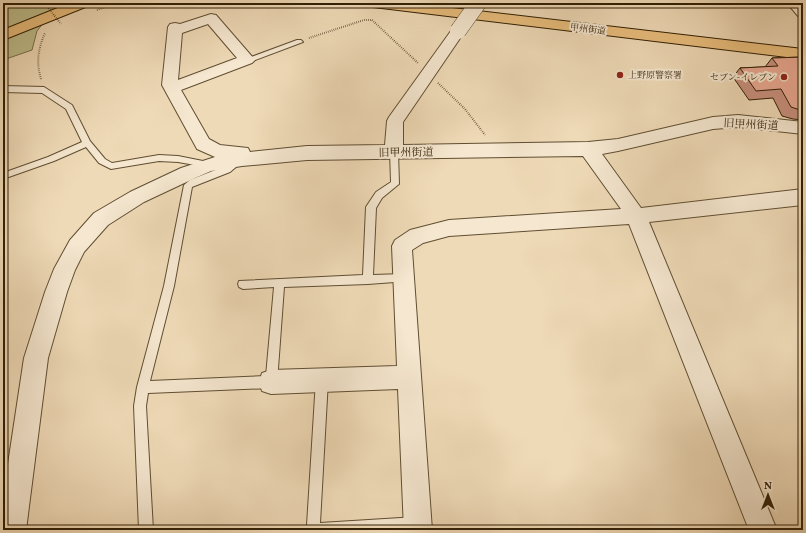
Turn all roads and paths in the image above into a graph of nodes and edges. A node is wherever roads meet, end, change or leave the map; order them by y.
1 (83, 3) edge
2 (373, 3) edge
3 (478, 3) edge
4 (794, 3) edge
5 (46, 5) dead end
6 (803, 13) edge
7 (61, 24) dead end
8 (46, 30) dead end
9 (3, 35) edge
10 (299, 42) joint
11 (803, 54) edge
12 (247, 60) junction
13 (428, 74) junction
14 (172, 88) junction
15 (3, 89) edge
16 (44, 90) junction
17 (803, 128) edge
18 (87, 143) junction
19 (588, 150) junction
20 (498, 151) junction
21 (394, 152) junction
22 (242, 159) junction
23 (208, 165) junction
24 (3, 176) edge
25 (803, 197) edge
26 (636, 216) junction
27 (404, 278) junction
28 (368, 280) junction
29 (279, 283) junction
30 (243, 284) dead end
31 (409, 377) junction
32 (322, 380) junction
33 (271, 382) junction
34 (143, 387) junction
35 (11, 482) edge
36 (418, 527) edge
37 (12, 530) edge
38 (146, 530) edge
39 (312, 530) edge
40 (763, 530) edge

1 - 9 highway
2 - 11 highway, 甲州街道
3 - 13 street, bridge
4 - 6 street
5 - 7 path, bridge
8 - 16 path
10 - 12 lane
10 - 13 path
12 - 14 street
12 - 14 street
13 - 20 path
13 - 21 street
14 - 22 street
15 - 16 lane
16 - 18 lane, 旧甲州街道
17 - 19 street, 旧甲州街道
18 - 23 lane, 旧甲州街道
18 - 24 lane
19 - 20 street, 旧甲州街道
19 - 26 street
20 - 21 street, 旧甲州街道
21 - 22 street, 旧甲州街道
21 - 28 lane
22 - 23 street, 旧甲州街道
23 - 34 lane
23 - 35 street
25 - 26 street
26 - 27 street
26 - 40 street
27 - 28 lane
27 - 31 street
28 - 29 lane
29 - 30 lane
29 - 33 lane
31 - 32 street
31 - 36 street
32 - 33 street
32 - 39 lane
33 - 34 lane
34 - 38 lane
35 - 37 street
36 - 39 lane

